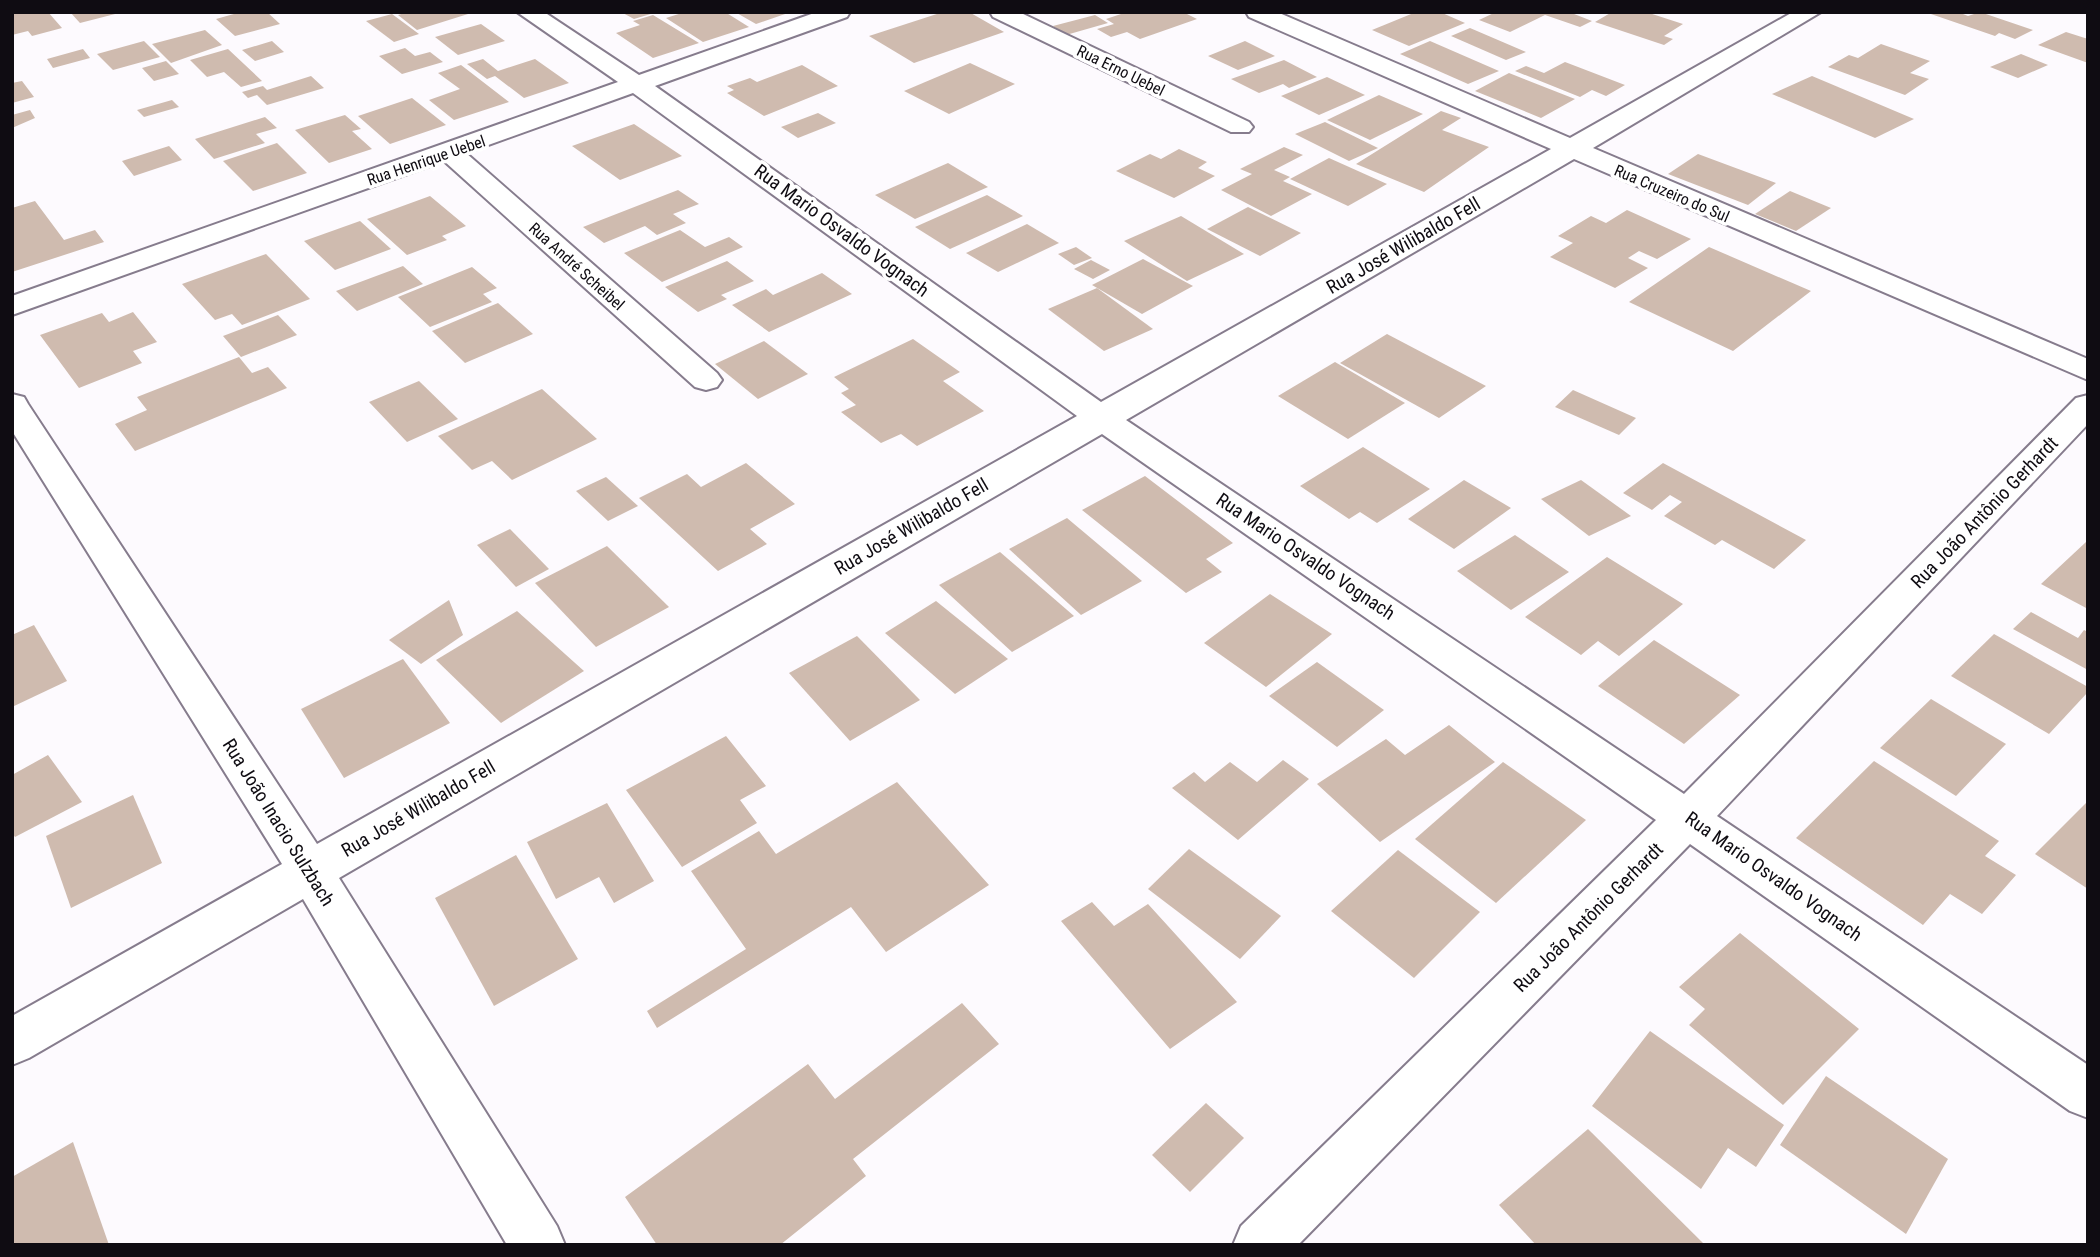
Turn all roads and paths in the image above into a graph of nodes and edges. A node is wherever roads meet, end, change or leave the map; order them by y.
1 (528, 12) edge
2 (839, 12) edge
3 (1001, 12) edge
4 (1257, 12) edge
5 (1810, 12) edge
6 (641, 85) junction
7 (1240, 127) dead end
8 (1572, 150) junction
9 (449, 152) junction
10 (12, 306) edge
11 (2088, 371) edge
12 (706, 380) dead end
13 (12, 404) edge
14 (2088, 405) edge
15 (1101, 417) junction
16 (1688, 817) junction
17 (310, 870) junction
18 (12, 1042) edge
19 (2088, 1094) edge
20 (538, 1245) edge
21 (1260, 1245) edge

1 - 6 street, Rua Mario Osvaldo Vognach
2 - 6 street, Rua Henrique Uebel
3 - 7 street, Rua Erno Uebel
4 - 8 street, Rua Cruzeiro do Sul
5 - 8 street, Rua José Wilibaldo Fell
6 - 9 street, Rua Henrique Uebel
6 - 15 street, Rua Mario Osvaldo Vognach
8 - 11 street, Rua Cruzeiro do Sul
8 - 15 street, Rua José Wilibaldo Fell
9 - 10 street, Rua Henrique Uebel
9 - 12 street, Rua André Scheibel
13 - 17 street, Rua João Inacio Sulzbach
14 - 16 street, Rua João Antônio Gerhardt
15 - 16 street, Rua Mario Osvaldo Vognach
15 - 17 street, Rua José Wilibaldo Fell
16 - 19 street, Rua Mario Osvaldo Vognach
16 - 21 street, Rua João Antônio Gerhardt
17 - 18 street, Rua José Wilibaldo Fell
17 - 20 street, Rua João Inacio Sulzbach

